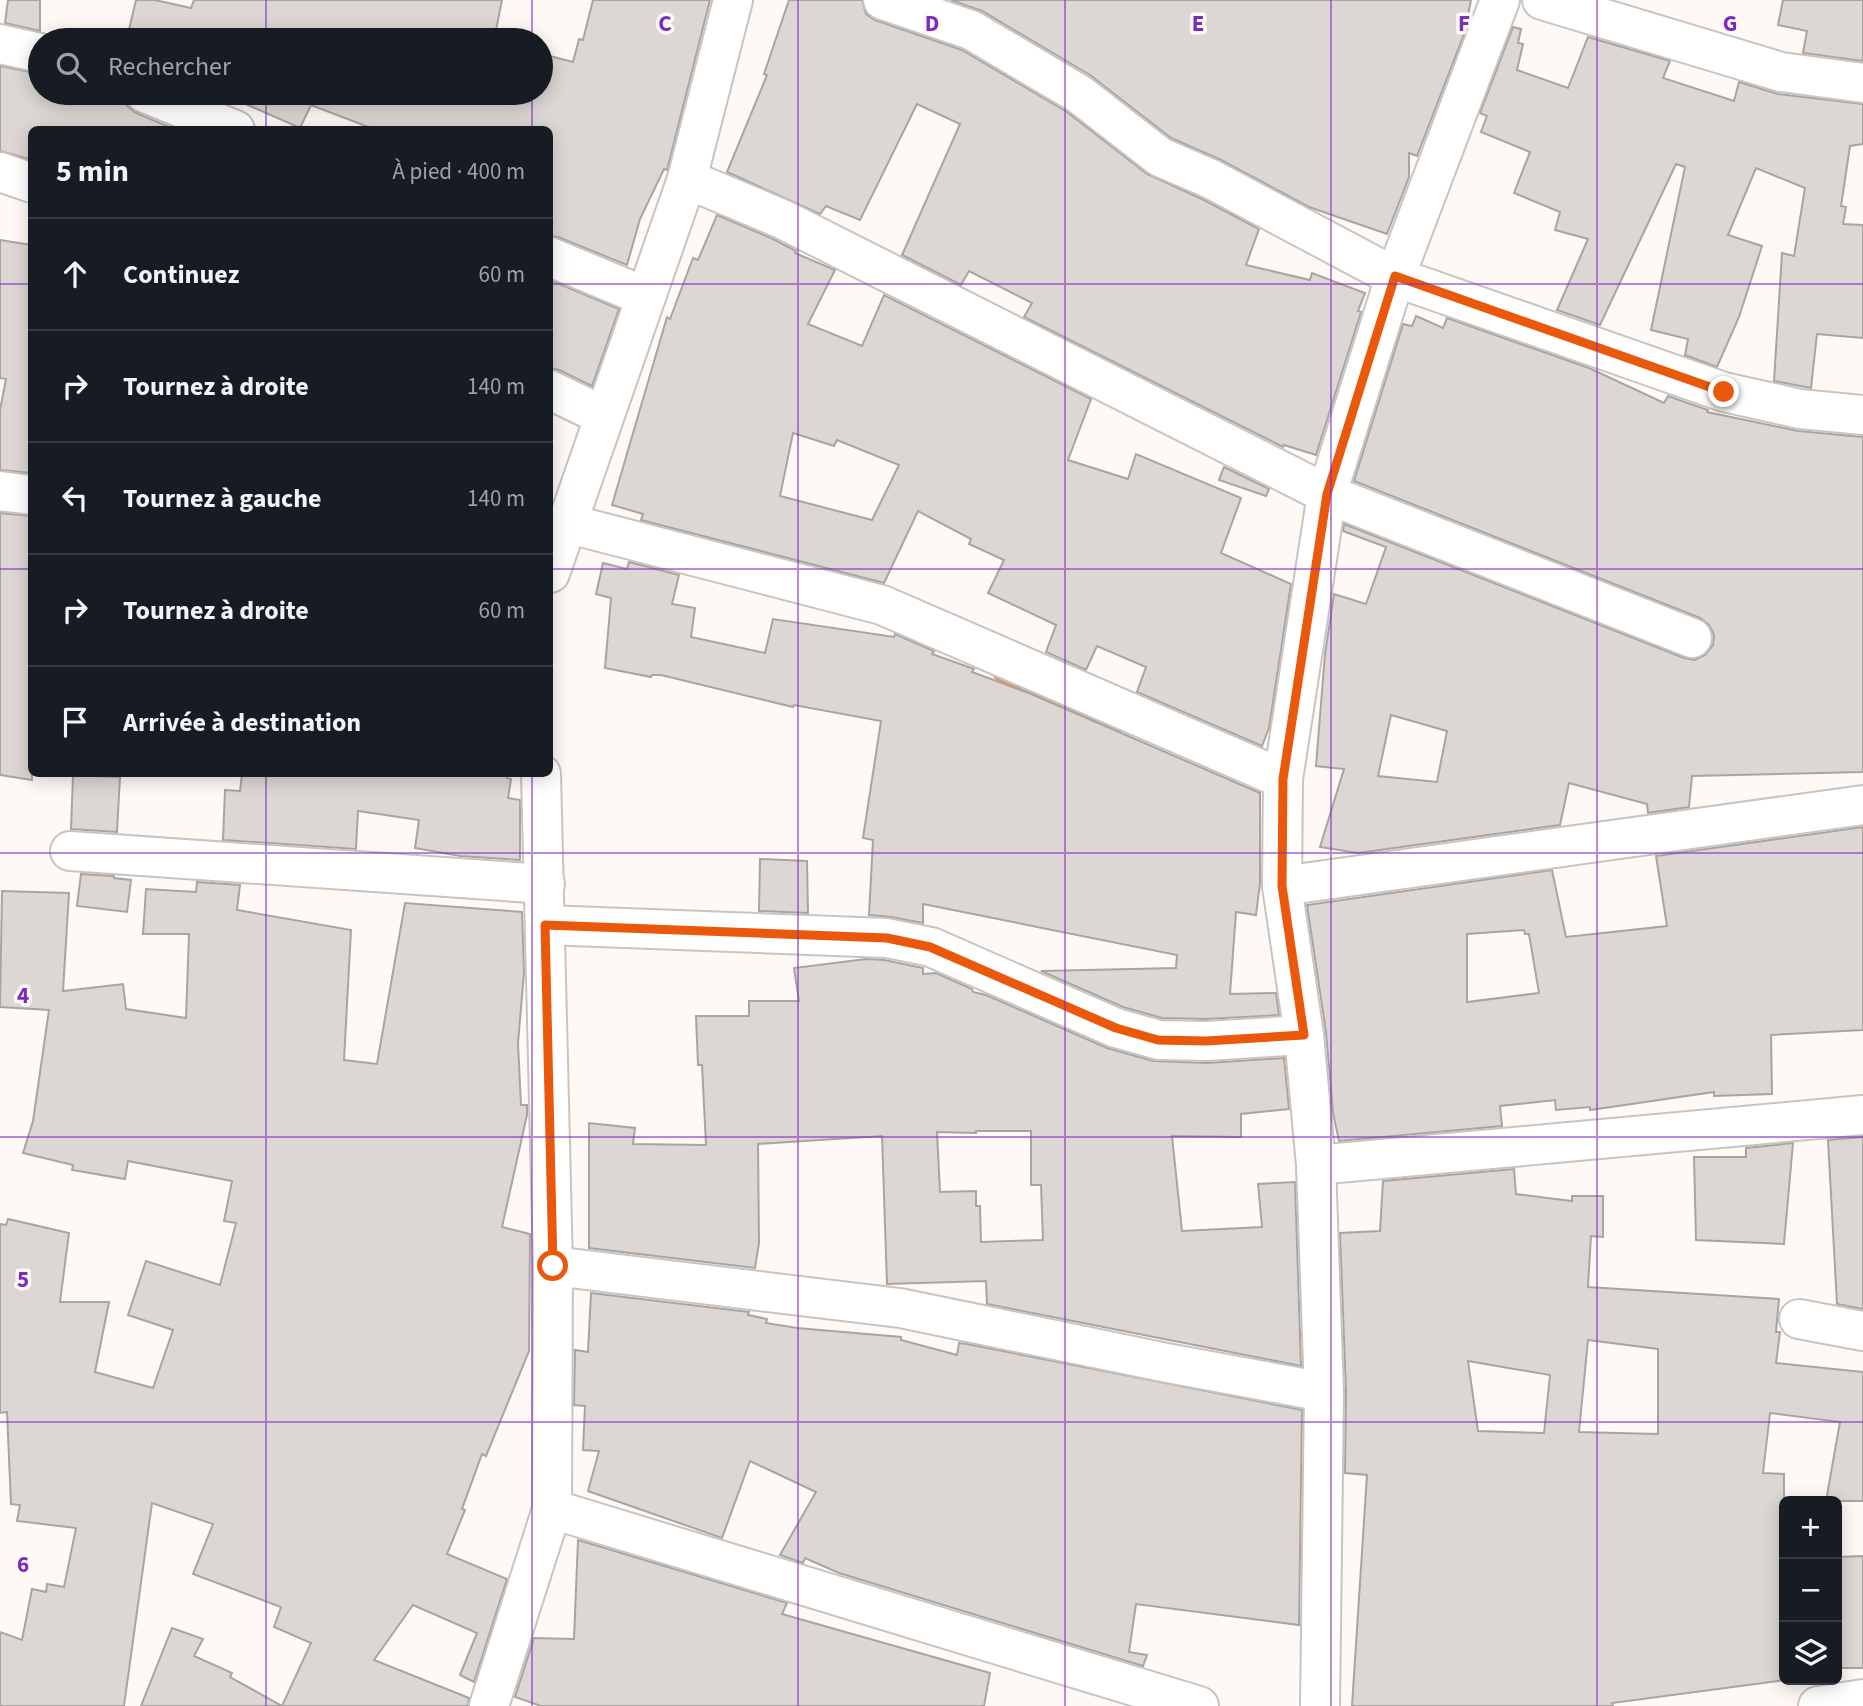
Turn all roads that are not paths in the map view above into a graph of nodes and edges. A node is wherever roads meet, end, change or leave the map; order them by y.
1 (733, 0) edge
2 (883, 0) edge
3 (1500, 0) edge
4 (1542, 0) edge
5 (0, 44) edge
6 (28, 50) edge
7 (1863, 83) edge
8 (174, 105) edge
9 (225, 126) edge
10 (0, 172) edge
11 (687, 179) junction
12 (28, 182) edge
13 (553, 258) edge
14 (1395, 276) junction
15 (646, 298) junction
16 (553, 391) edge
17 (1863, 415) edge
18 (604, 416) junction
19 (0, 491) edge
20 (28, 494) edge
21 (1327, 494) junction
22 (566, 523) junction
23 (553, 564) edge
24 (1692, 638) dead end
25 (541, 777) edge
26 (1283, 779) junction
27 (1863, 805) edge
28 (70, 851) dead end
29 (545, 884) junction
30 (1282, 886) junction
31 (545, 925) junction
32 (1304, 1035) junction
33 (1863, 1115) edge
34 (1316, 1165) junction
35 (553, 1266) junction
36 (1799, 1319) dead end
37 (1863, 1331) edge
38 (1324, 1392) junction
39 (552, 1508) junction
40 (1863, 1699) edge
41 (489, 1706) edge
42 (1199, 1706) edge
43 (1320, 1706) edge
44 (1818, 1706) edge

1 - 11 street
2 - 14 street
3 - 14 street
4 - 7 street
5 - 6 street
8 - 9 street
10 - 12 street
11 - 15 street
11 - 21 street
13 - 15 street
14 - 17 street
14 - 21 street
15 - 18 street
16 - 18 street
18 - 22 street
19 - 20 street
21 - 24 street
21 - 26 street
22 - 23 street
22 - 26 street
25 - 29 street
26 - 30 street
27 - 30 street
28 - 29 street
29 - 31 street
30 - 32 street
31 - 32 street
31 - 35 street
32 - 34 street
33 - 34 street
34 - 38 street
35 - 38 street
35 - 39 street
36 - 37 street
38 - 43 street
39 - 41 street
39 - 42 street
40 - 44 street

